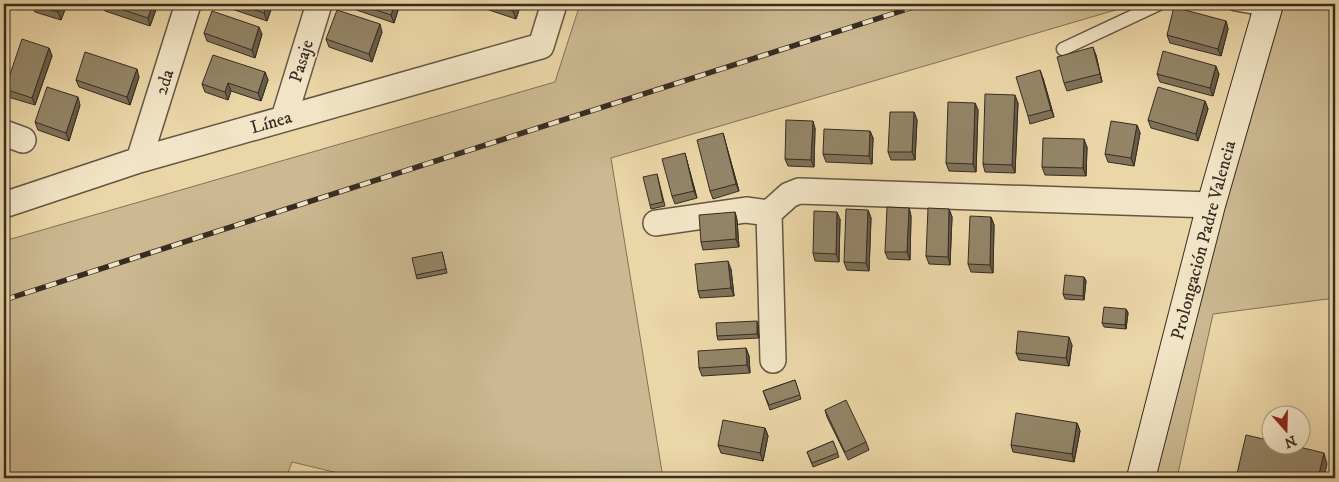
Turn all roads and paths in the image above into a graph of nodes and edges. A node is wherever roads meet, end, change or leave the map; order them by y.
1 (188, 4) edge
2 (319, 4) edge
3 (554, 4) edge
4 (1159, 4) edge
5 (1234, 4) edge
6 (1268, 7) edge
7 (1063, 49) dead end
8 (284, 118) junction
9 (139, 160) junction
10 (4, 205) edge
11 (1211, 205) junction
12 (769, 213) junction
13 (656, 223) dead end
14 (773, 360) dead end
15 (1141, 478) edge

1 - 9 street, 2da
2 - 8 street, Pasaje
3 - 8 street, Línea
4 - 7 lane
5 - 6 lane
6 - 11 street, Prolongación Padre Valencia
8 - 9 street, Línea
9 - 10 street, Línea
11 - 12 street
11 - 15 street, Prolongación Padre Valencia
12 - 13 street
12 - 14 street

